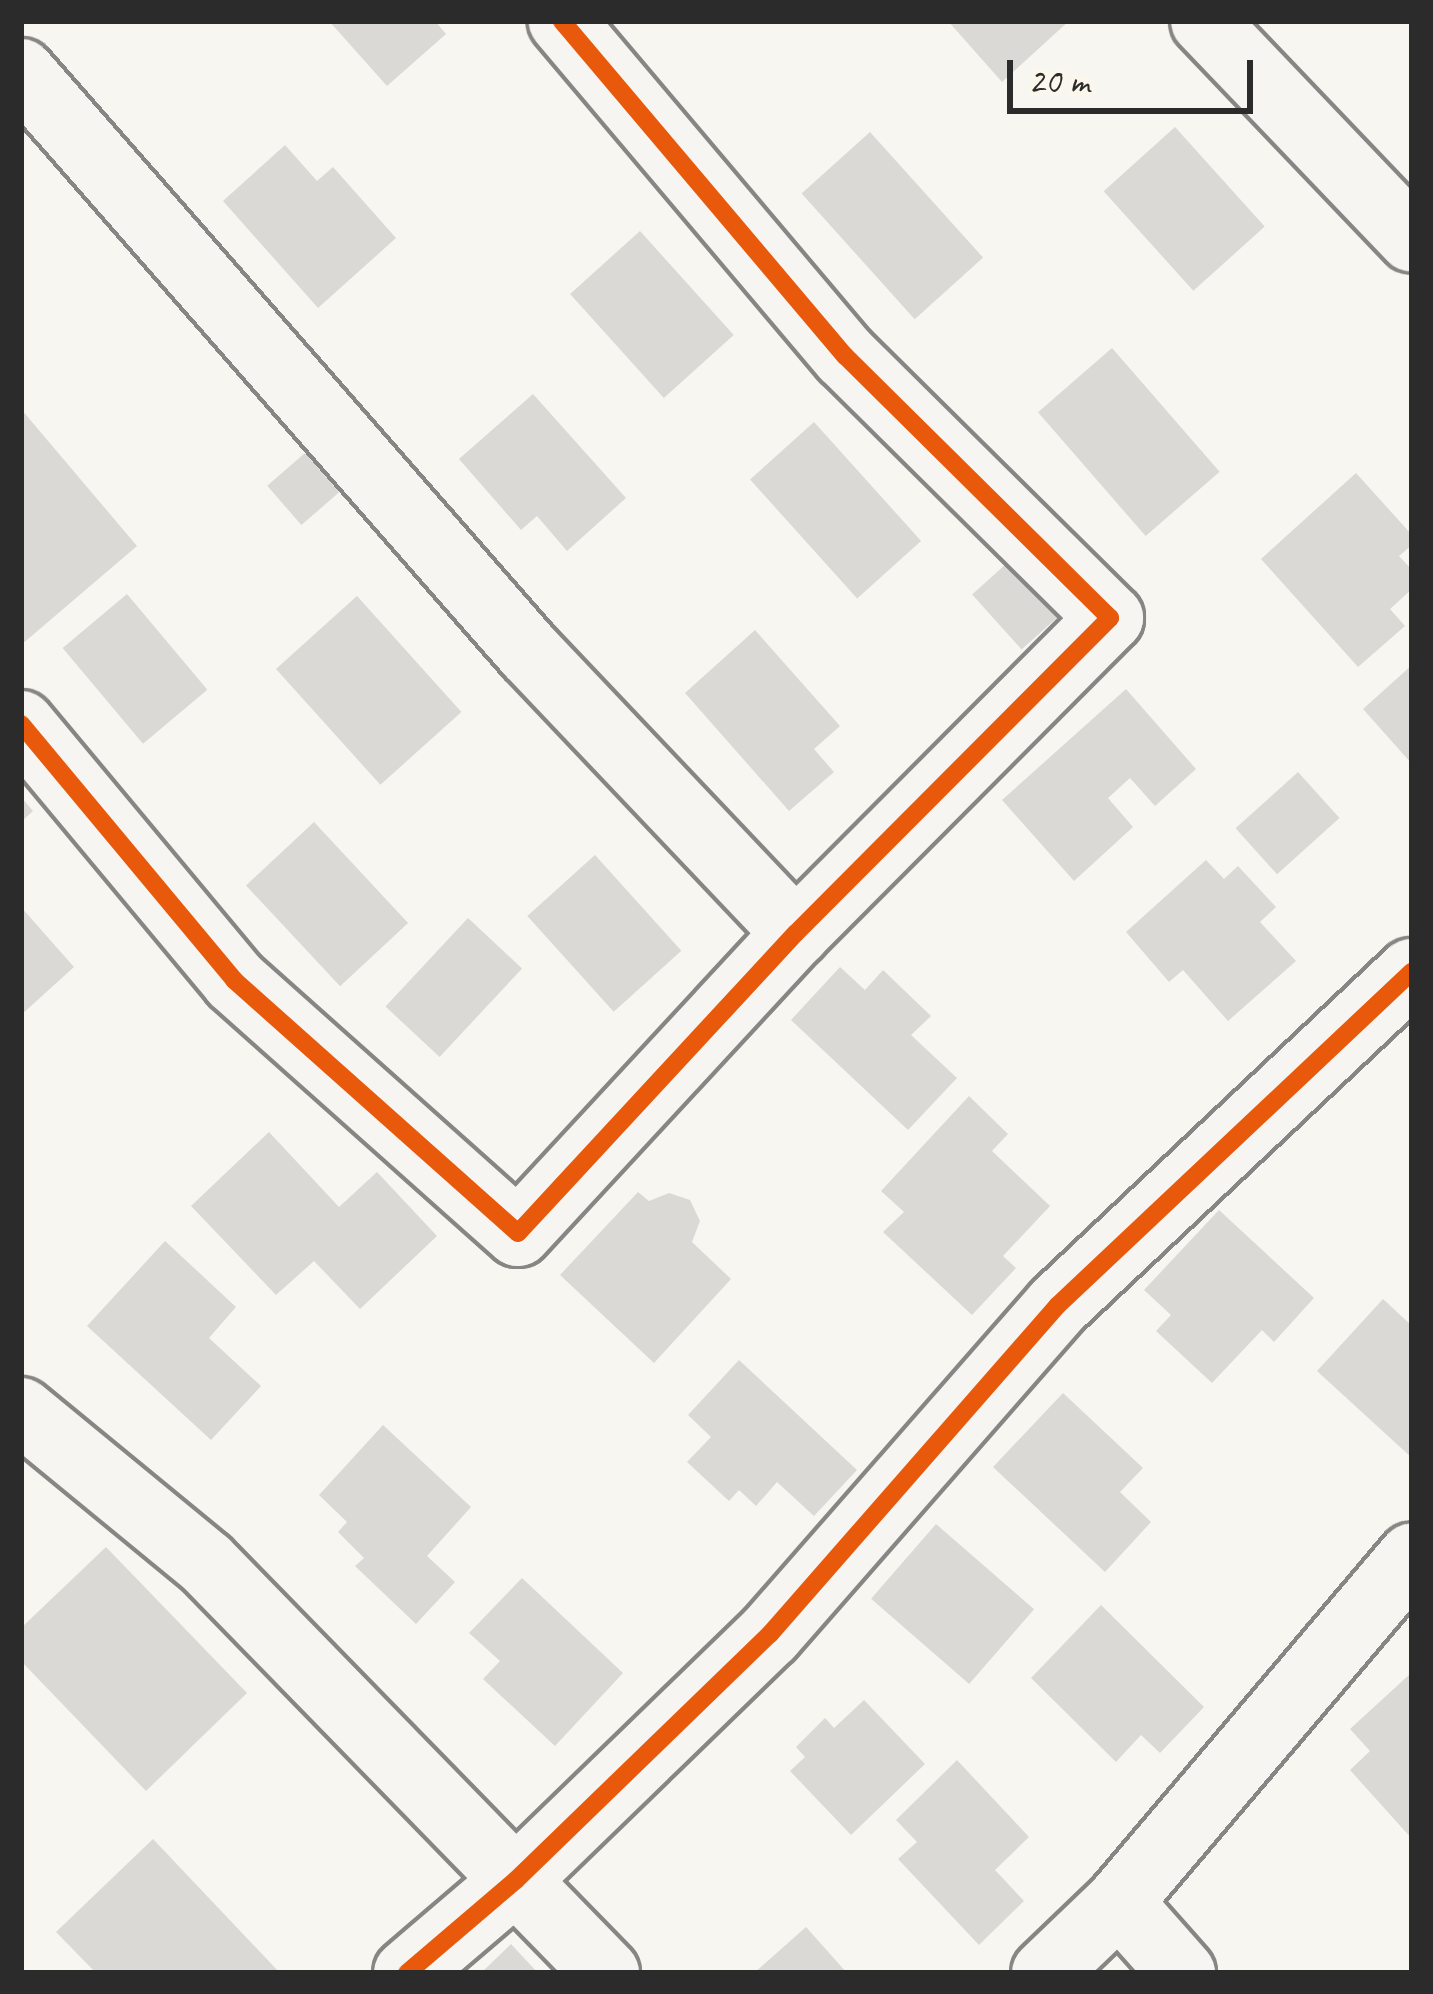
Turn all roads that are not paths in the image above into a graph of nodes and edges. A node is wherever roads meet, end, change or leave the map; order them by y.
1 (562, 21) edge
2 (1204, 21) edge
3 (21, 72) edge
4 (1412, 239) edge
5 (21, 724) edge
6 (796, 933) junction
7 (1412, 972) edge
8 (21, 1411) edge
9 (1412, 1556) edge
10 (516, 1880) junction
11 (1119, 1902) junction
12 (407, 1973) edge
13 (606, 1973) edge
14 (1045, 1973) edge
15 (1182, 1973) edge

1 - 6 street
2 - 4 street
3 - 6 street
5 - 6 street
7 - 10 street
8 - 10 street
9 - 11 street
10 - 12 street
10 - 13 street
11 - 14 street
11 - 15 street

